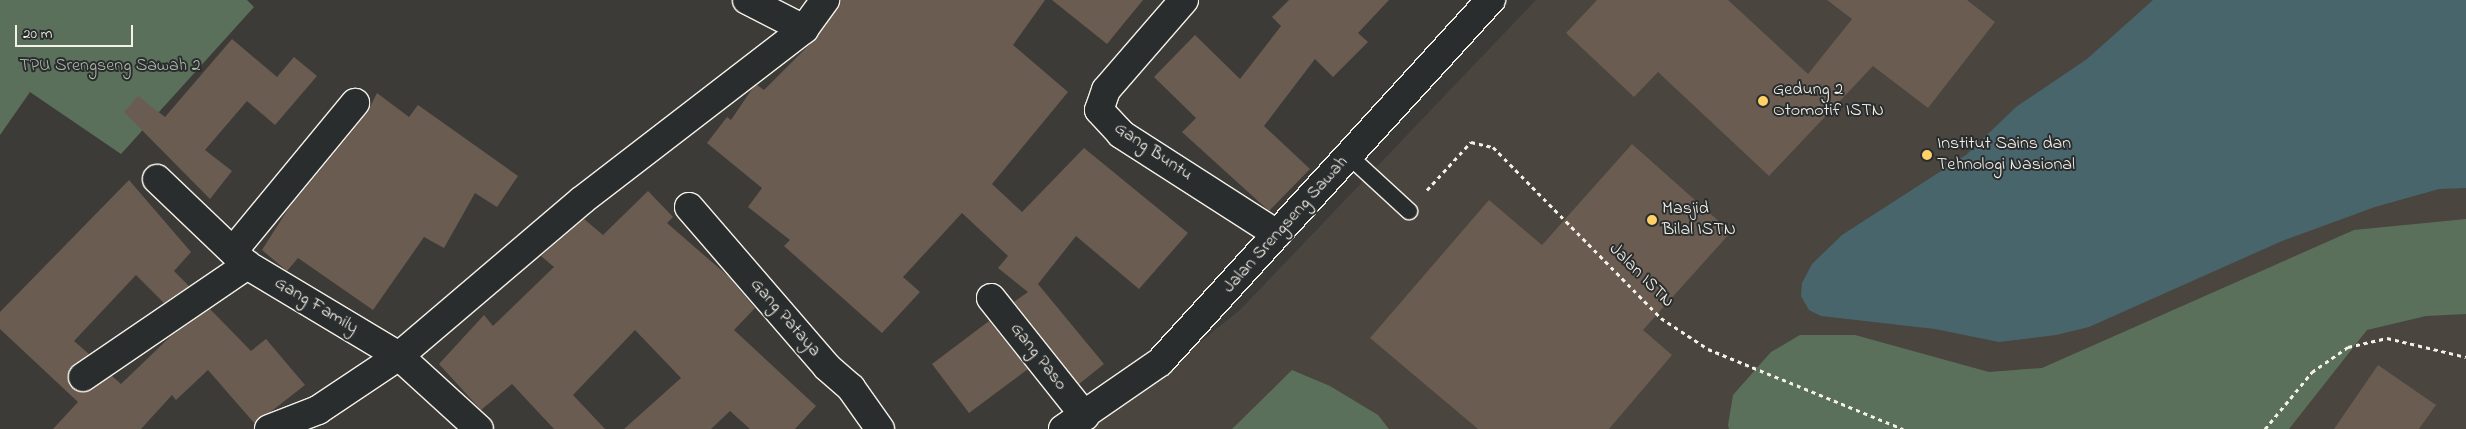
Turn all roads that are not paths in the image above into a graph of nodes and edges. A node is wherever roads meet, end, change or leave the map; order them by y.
1 (747, 0) edge
2 (825, 0) edge
3 (1184, 0) edge
4 (1491, 0) edge
5 (804, 29) junction
6 (356, 103) dead end
7 (1348, 155) junction
8 (157, 179) dead end
9 (689, 207) dead end
10 (1408, 211) road end
11 (1277, 234) junction
12 (240, 258) junction
13 (992, 298) dead end
14 (399, 356) junction
15 (82, 377) dead end
16 (1074, 423) edge
17 (269, 429) edge
18 (479, 429) edge
19 (880, 429) edge

1 - 5 street
2 - 5 street
3 - 11 street, Gang Buntu
4 - 7 street, Jalan Srengseng Sawah
5 - 14 street
6 - 12 street
7 - 10 lane
7 - 11 street, Jalan Srengseng Sawah
8 - 12 street, Gang Family
9 - 19 street, Gang Pataya
11 - 16 street, Jalan Srengseng Sawah
12 - 14 street, Gang Family
12 - 15 street
13 - 16 street, Gang Paso
14 - 17 street
14 - 18 street, Gang Family

